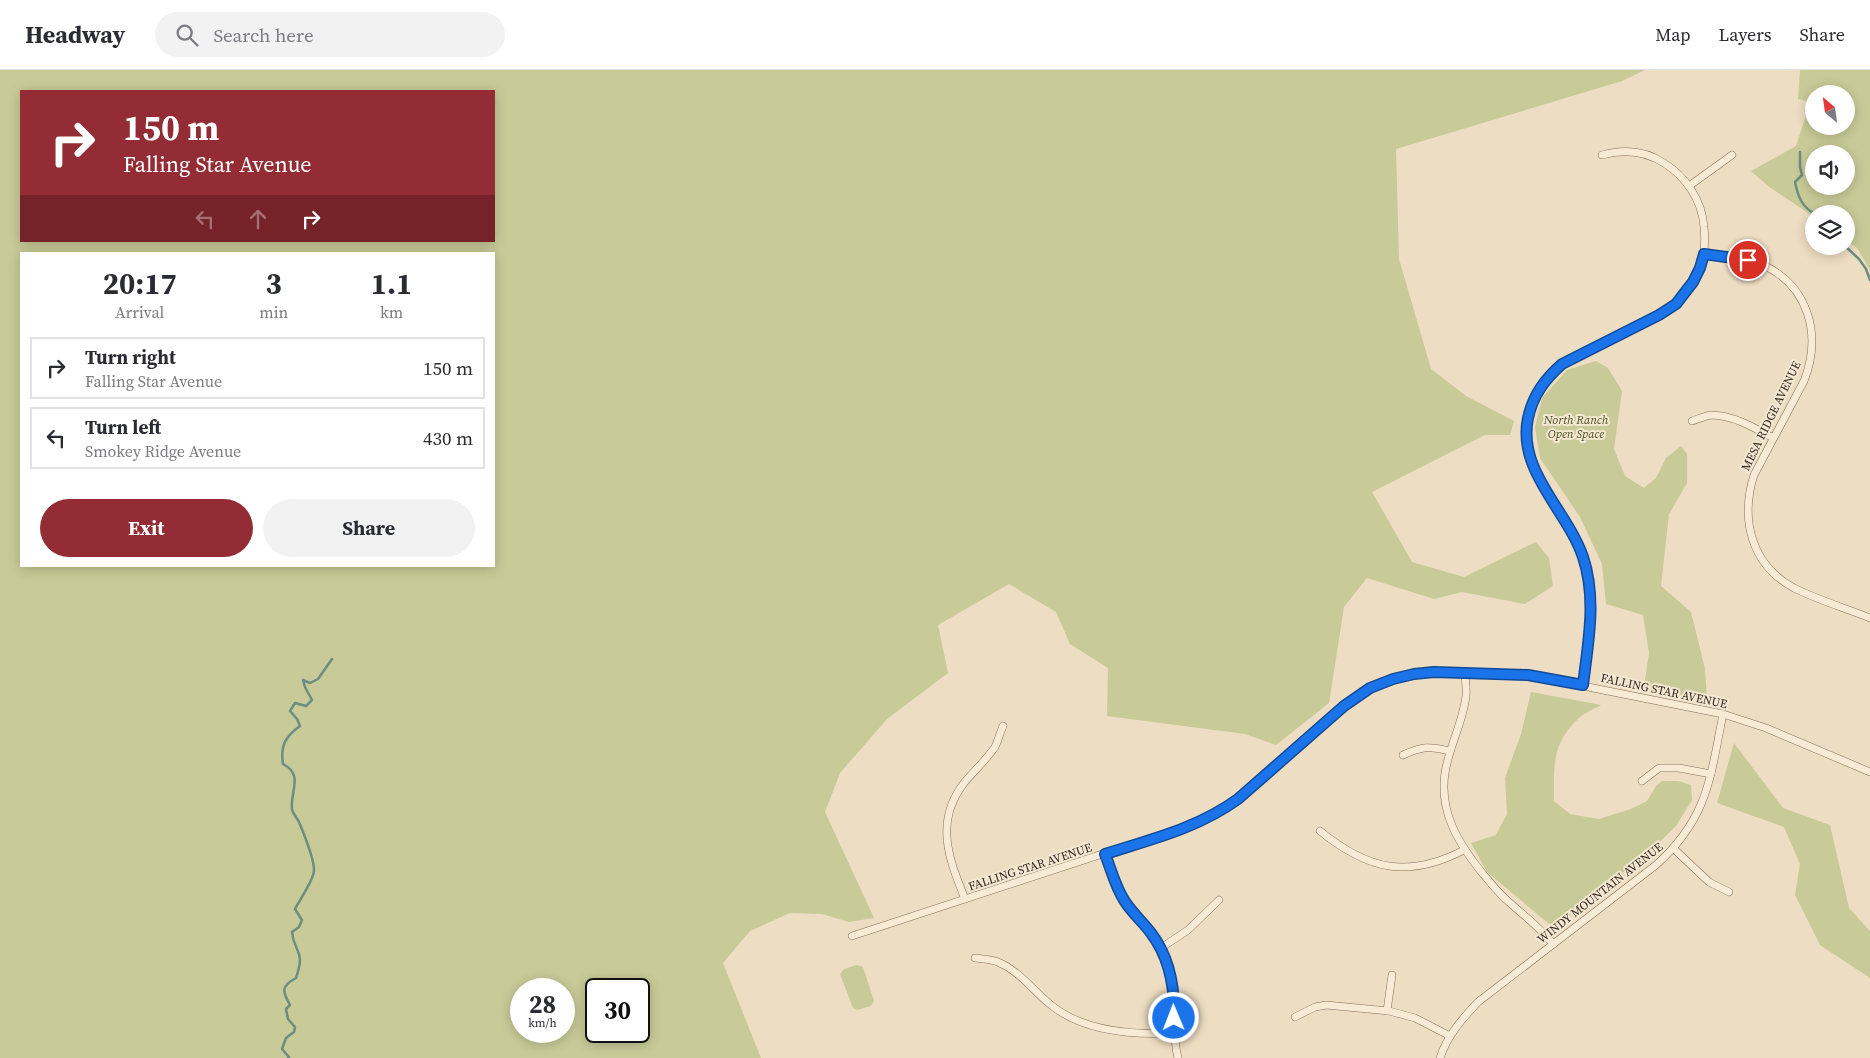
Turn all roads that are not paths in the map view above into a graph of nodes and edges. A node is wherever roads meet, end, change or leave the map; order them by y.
1 (1602, 155) dead end
2 (1732, 156) dead end
3 (1689, 186) junction
4 (1704, 254) junction
5 (1692, 421) dead end
6 (1773, 438) junction
7 (1870, 618) edge
8 (1465, 673) junction
9 (1583, 685) junction
10 (1723, 714) junction
11 (1002, 726) dead end
12 (1450, 751) junction
13 (1403, 756) dead end
14 (1870, 772) edge
15 (1711, 774) junction
16 (1642, 781) dead end
17 (1320, 831) dead end
18 (1674, 849) junction
19 (1464, 850) junction
20 (1105, 854) junction
21 (1729, 892) dead end
22 (965, 900) junction
23 (1219, 900) dead end
24 (852, 936) dead end
25 (1553, 944) junction
26 (1161, 948) junction
27 (975, 958) dead end
28 (1392, 976) dead end
29 (1387, 1010) junction
30 (1296, 1017) dead end
31 (1173, 1033) junction
32 (1450, 1036) junction
33 (1178, 1058) edge
34 (1440, 1058) edge

1 - 3 street
2 - 3 street
3 - 4 street
4 - 6 street, MESA RIDGE AVENUE
4 - 9 street
5 - 6 street
6 - 7 street, MESA RIDGE AVENUE
8 - 9 street, FALLING STAR AVENUE
8 - 12 street
8 - 20 street, FALLING STAR AVENUE
9 - 10 street, FALLING STAR AVENUE
10 - 14 street, FALLING STAR AVENUE
10 - 15 street, WINDY MOUNTAIN AVENUE
11 - 22 street
12 - 13 street
12 - 19 street
15 - 16 street
15 - 18 street, WINDY MOUNTAIN AVENUE
17 - 19 street
18 - 21 street
18 - 25 street, WINDY MOUNTAIN AVENUE
19 - 25 street
20 - 22 street, FALLING STAR AVENUE
20 - 26 street
22 - 24 street, FALLING STAR AVENUE
23 - 26 street
25 - 32 street, WINDY MOUNTAIN AVENUE
26 - 31 street
27 - 31 street
28 - 29 street
29 - 30 street
29 - 32 street
31 - 33 street
32 - 34 street, WINDY MOUNTAIN AVENUE

